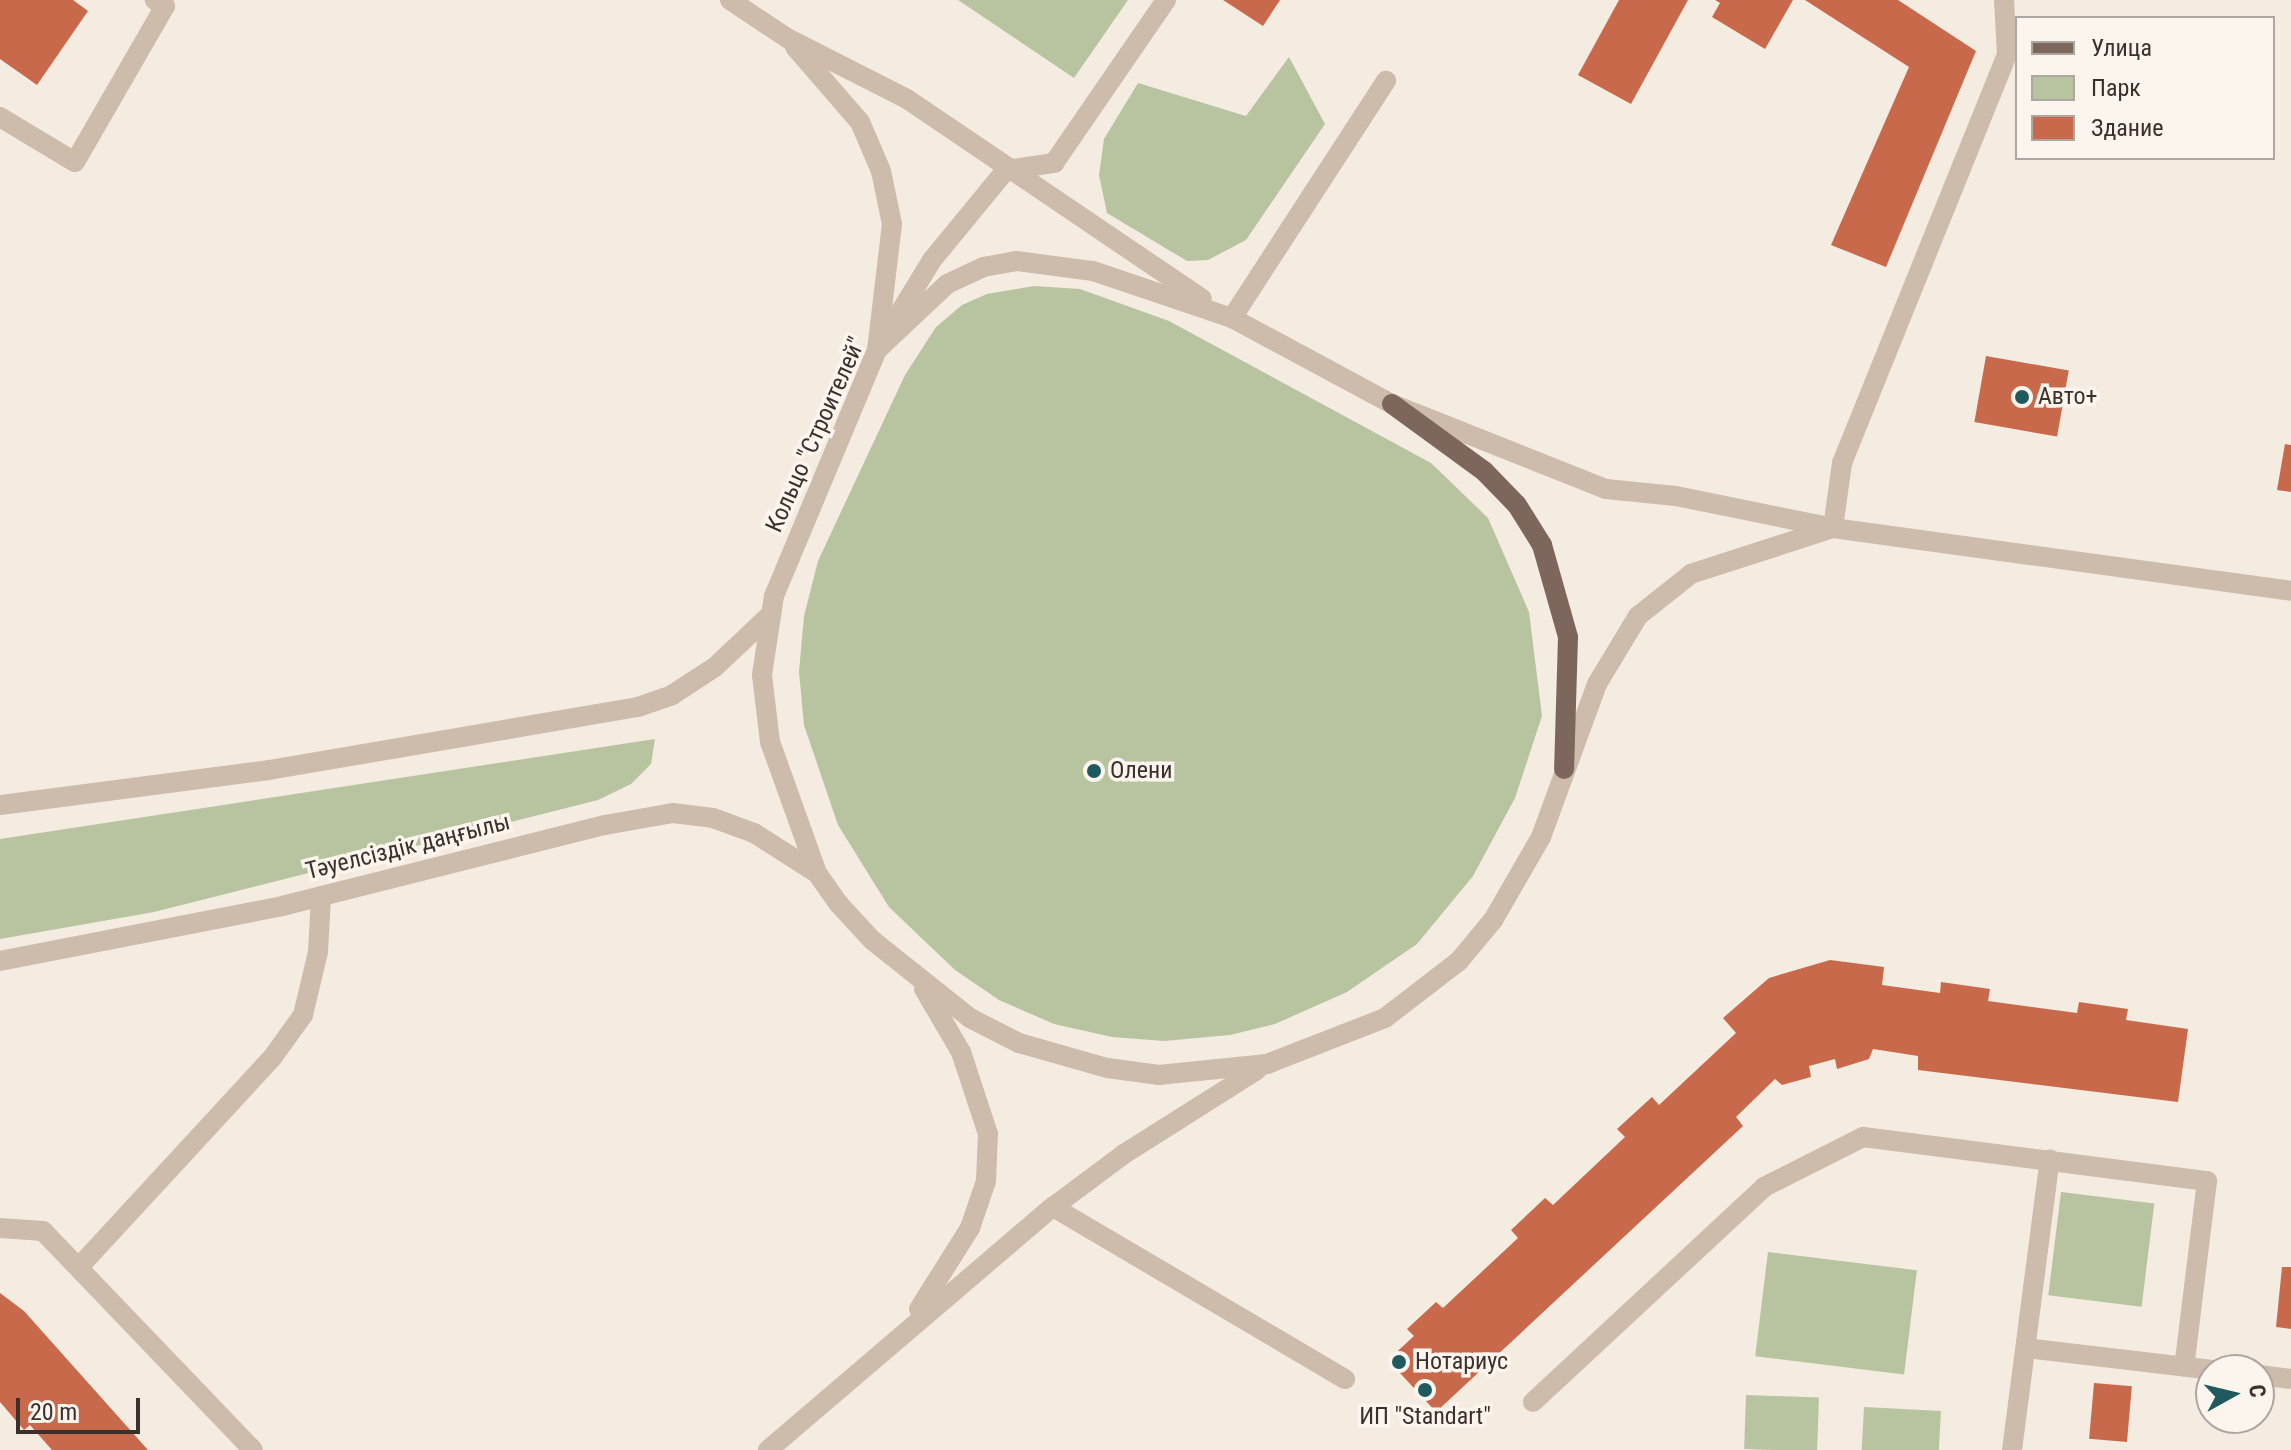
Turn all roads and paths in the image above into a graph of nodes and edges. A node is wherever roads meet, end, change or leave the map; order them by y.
1 (155, 0) edge
2 (730, 0) edge
3 (1166, 0) edge
4 (2004, 0) edge
5 (787, 38) junction
6 (1386, 81) dead end
7 (0, 117) edge
8 (1006, 170) junction
9 (1232, 318) junction
10 (877, 350) junction
11 (1392, 404) junction
12 (1833, 528) junction
13 (2291, 591) edge
14 (770, 615) junction
15 (1564, 769) junction
16 (0, 805) edge
17 (817, 873) junction
18 (321, 896) junction
19 (0, 961) edge
20 (920, 983) junction
21 (1267, 1064) junction
22 (2050, 1159) junction
23 (1053, 1207) junction
24 (0, 1228) edge
25 (79, 1267) junction
26 (909, 1324) junction
27 (2026, 1348) junction
28 (2184, 1367) junction
29 (2195, 1368) edge
30 (1345, 1379) dead end
31 (1533, 1402) dead end
32 (253, 1450) edge
33 (768, 1450) edge
34 (2012, 1450) edge

1 - 7 street
2 - 5 street
3 - 8 street
4 - 12 street
5 - 8 street
5 - 10 street
6 - 9 street
8 - 9 street
8 - 10 street
9 - 10 street, Кольцо "Строителей"
9 - 11 street, Кольцо "Строителей"
10 - 14 street, Кольцо "Строителей"
11 - 12 street
11 - 15 main road, Кольцо "Строителей"
12 - 13 street
12 - 15 street
14 - 16 street
14 - 17 street, Кольцо "Строителей"
15 - 21 street, Кольцо "Строителей"
17 - 18 street, Тәуелсіздік даңғылы
17 - 20 street, Кольцо "Строителей"
18 - 19 street, Тәуелсіздік даңғылы
18 - 25 street
20 - 21 street, Кольцо "Строителей"
20 - 26 street
21 - 23 street
22 - 27 street
22 - 28 street
22 - 31 street
23 - 26 street
23 - 30 street
24 - 25 street
25 - 32 street
26 - 33 street
27 - 28 street
27 - 34 street
28 - 29 street

